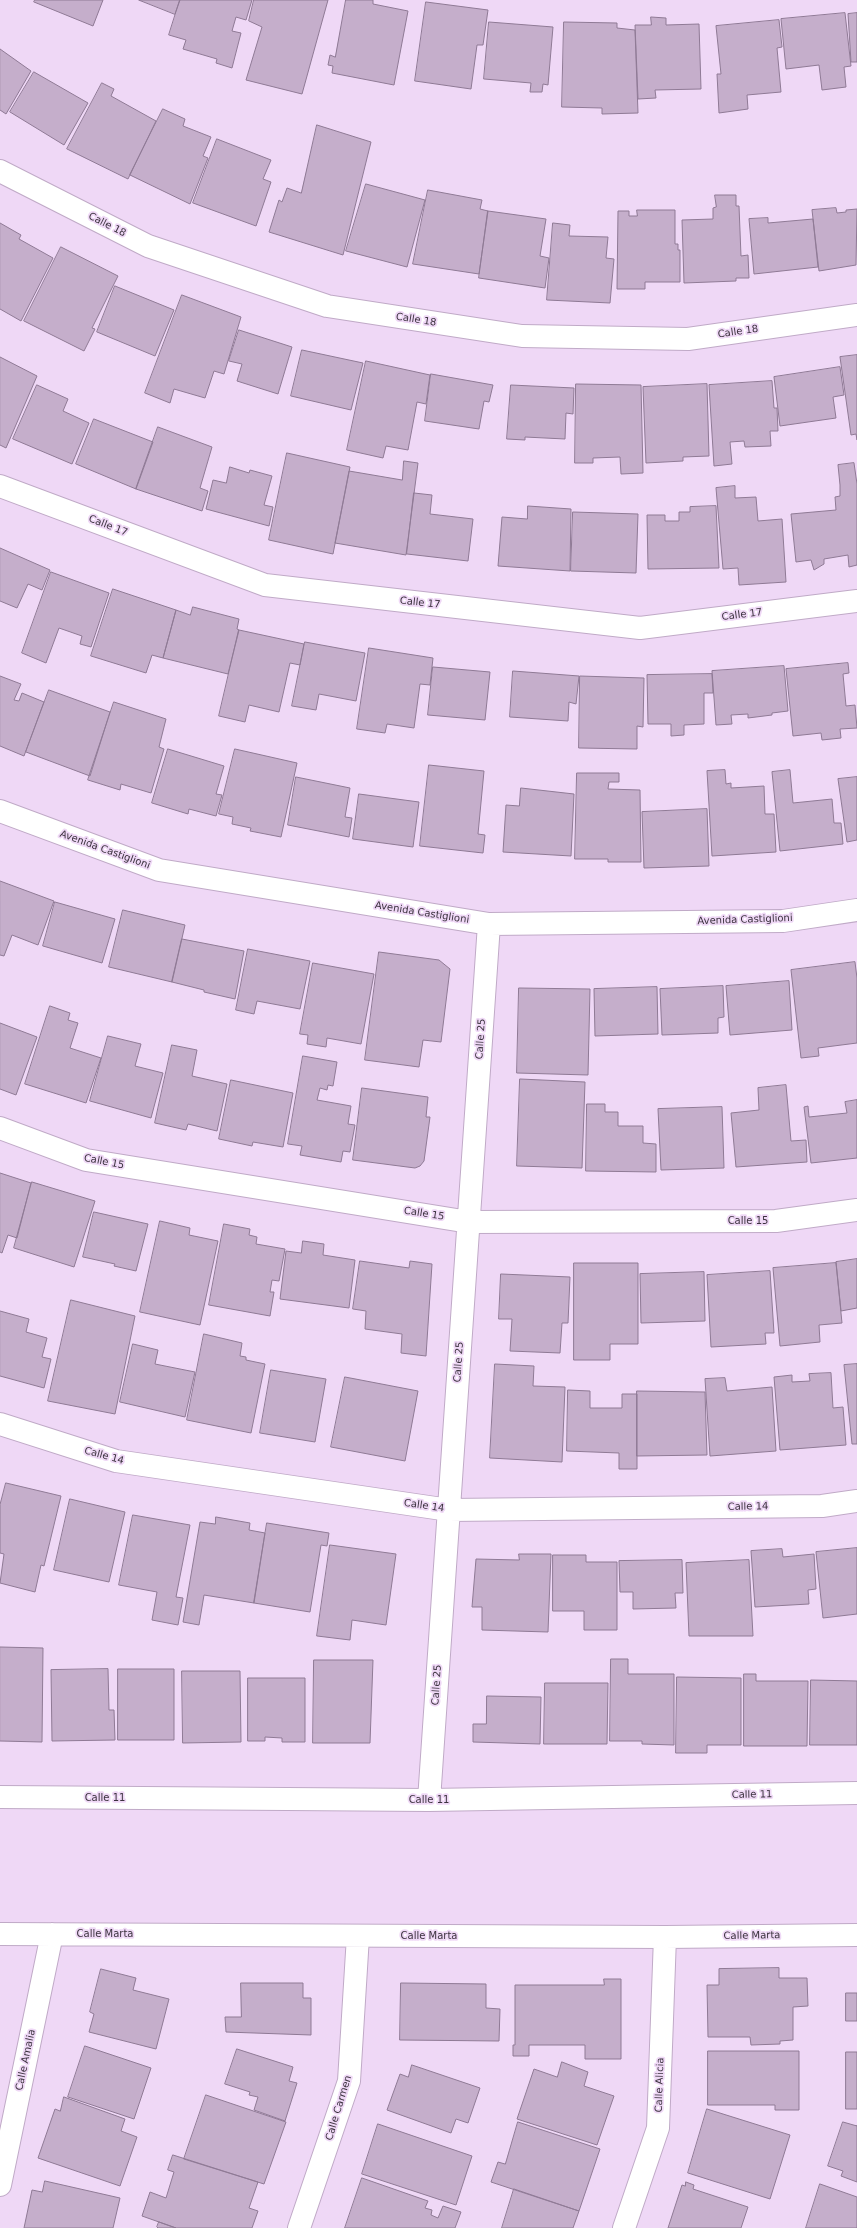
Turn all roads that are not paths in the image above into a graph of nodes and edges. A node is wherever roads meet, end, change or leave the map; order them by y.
1 (0, 171) edge
2 (857, 315) edge
3 (0, 486) edge
4 (857, 601) edge
5 (0, 812) edge
6 (857, 910) edge
7 (489, 924) junction
8 (0, 1128) edge
9 (857, 1210) edge
10 (469, 1222) junction
11 (0, 1424) edge
12 (857, 1501) edge
13 (449, 1510) junction
14 (857, 1793) edge
15 (0, 1797) edge
16 (429, 1800) junction
17 (0, 1934) edge
18 (52, 1934) junction
19 (857, 1935) edge
20 (358, 1936) junction
21 (665, 1937) junction
22 (0, 2185) edge
23 (298, 2228) edge
24 (624, 2228) edge

1 - 2 street, Calle 18
3 - 4 street, Calle 17
5 - 7 street, Avenida Castiglioni
6 - 7 street, Avenida Castiglioni
7 - 10 street, Calle 25
8 - 10 street, Calle 15
9 - 10 street, Calle 15
10 - 13 street, Calle 25
11 - 13 street, Calle 14
12 - 13 street, Calle 14
13 - 16 street, Calle 25
14 - 16 street, Calle 11
15 - 16 street, Calle 11
17 - 18 street, Calle Marta
18 - 20 street, Calle Marta
18 - 22 street, Calle Amalia
19 - 21 street, Calle Marta
20 - 21 street, Calle Marta
20 - 23 street, Calle Carmen
21 - 24 street, Calle Alicia

